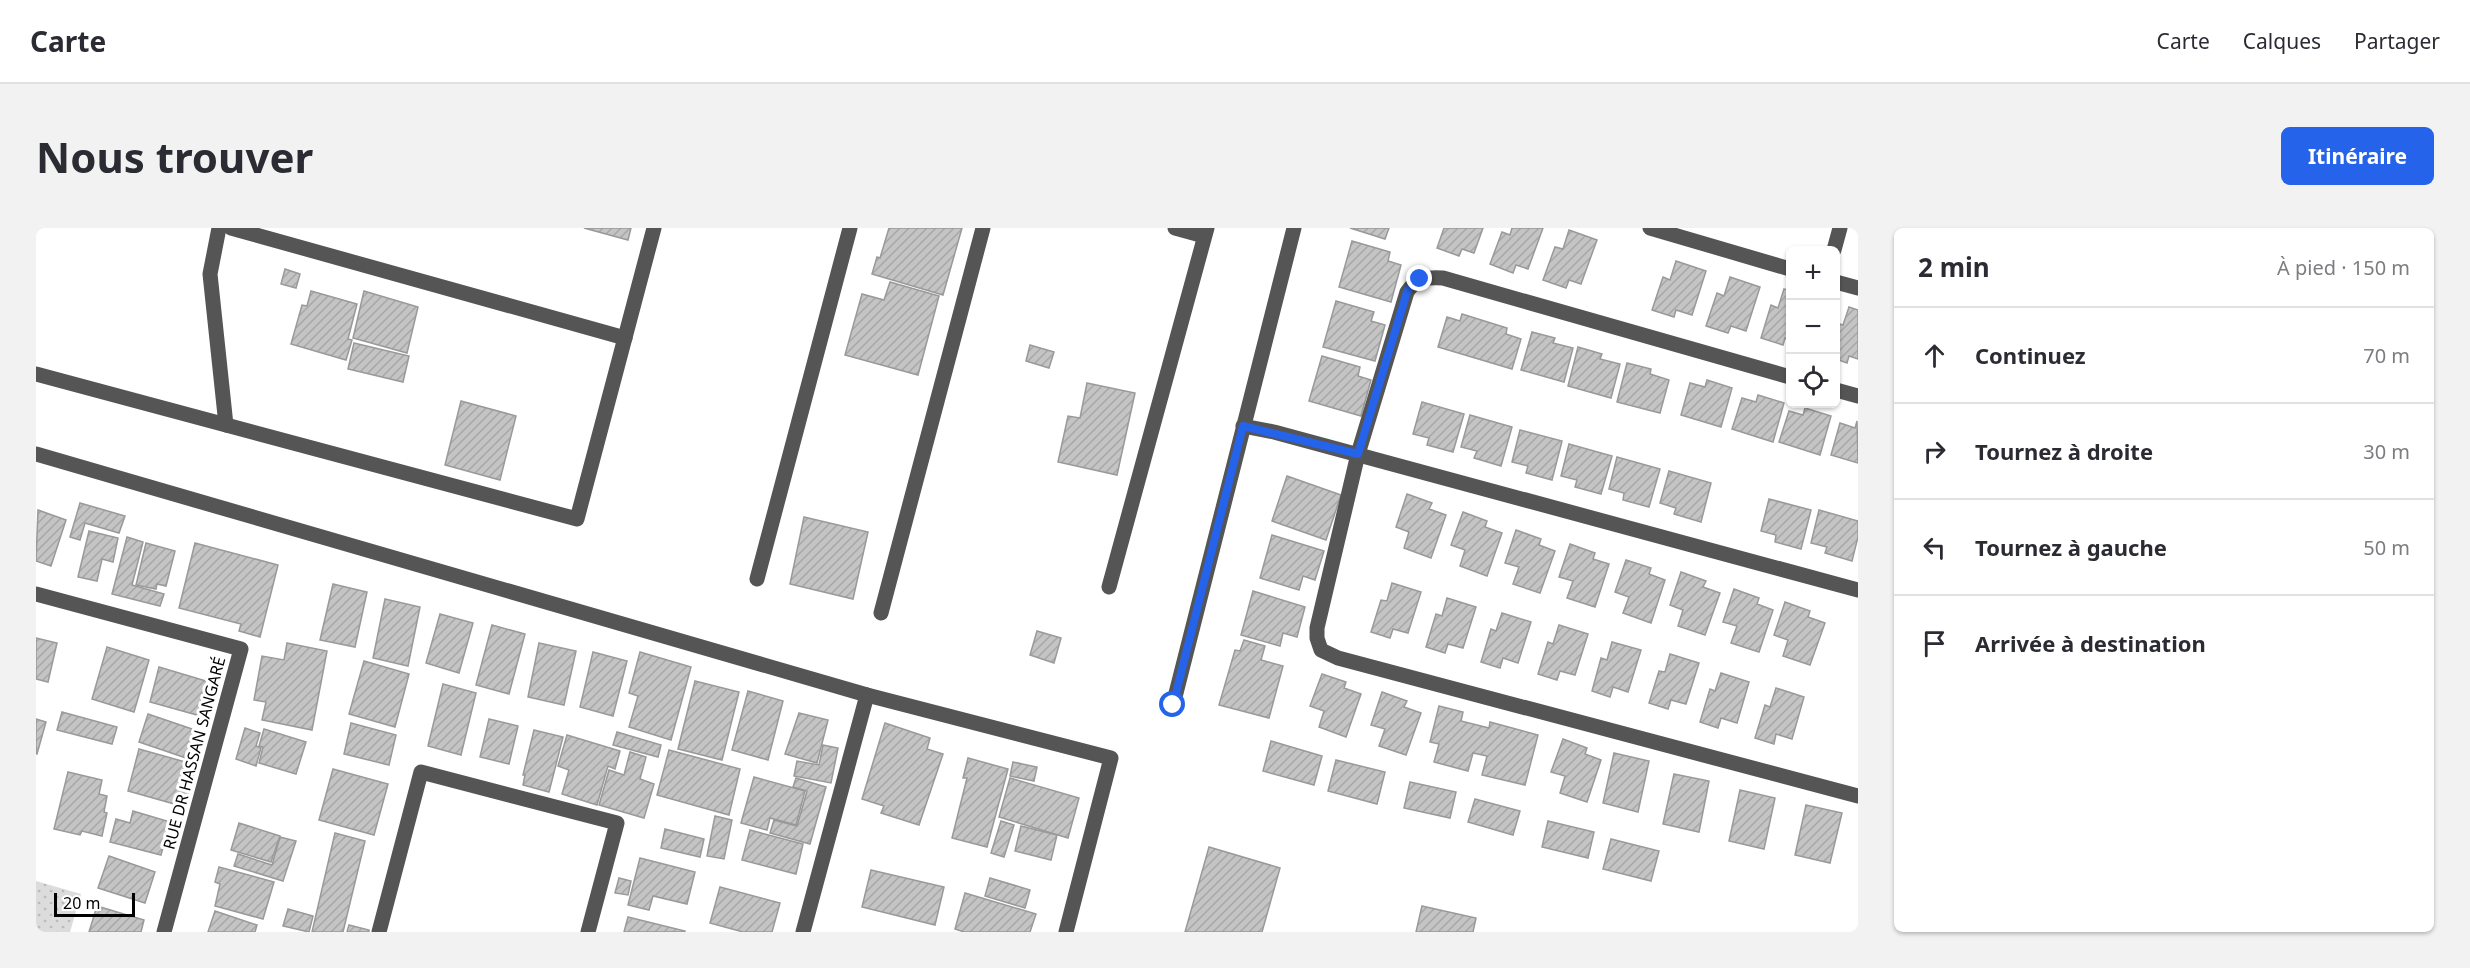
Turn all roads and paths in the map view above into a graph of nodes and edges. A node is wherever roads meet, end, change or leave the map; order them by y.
1 (219, 228) edge
2 (231, 228) edge
3 (654, 228) edge
4 (850, 228) edge
5 (983, 228) edge
6 (1175, 228) edge
7 (1294, 228) edge
8 (1650, 228) edge
9 (1840, 228) edge
10 (1205, 232) edge
11 (1835, 246) edge
12 (1786, 268) edge
13 (1840, 283) edge
14 (1858, 288) edge
15 (625, 338) junction
16 (36, 374) edge
17 (1786, 376) edge
18 (1840, 391) edge
19 (1858, 396) edge
20 (226, 424) junction
21 (1243, 426) junction
22 (36, 454) edge
23 (1358, 454) junction
24 (757, 579) dead end
25 (1109, 587) dead end
26 (1858, 590) edge
27 (36, 594) edge
28 (881, 613) dead end
29 (867, 695) junction
30 (1173, 705) dead end
31 (1858, 796) edge
32 (165, 932) edge
33 (379, 932) edge
34 (588, 932) edge
35 (803, 932) edge
36 (1066, 932) edge

1 - 20 street
2 - 15 street
3 - 15 street
4 - 24 street
5 - 28 street
6 - 10 street
7 - 21 street
8 - 12 street
9 - 11 street
10 - 25 street
13 - 14 street
15 - 20 street
16 - 20 street
17 - 23 street
18 - 19 street
21 - 23 street
21 - 30 street
22 - 29 street
23 - 26 street
23 - 31 street
27 - 32 street, RUE DR HASSAN SANGARÉ
29 - 35 street
29 - 36 street
33 - 34 street

